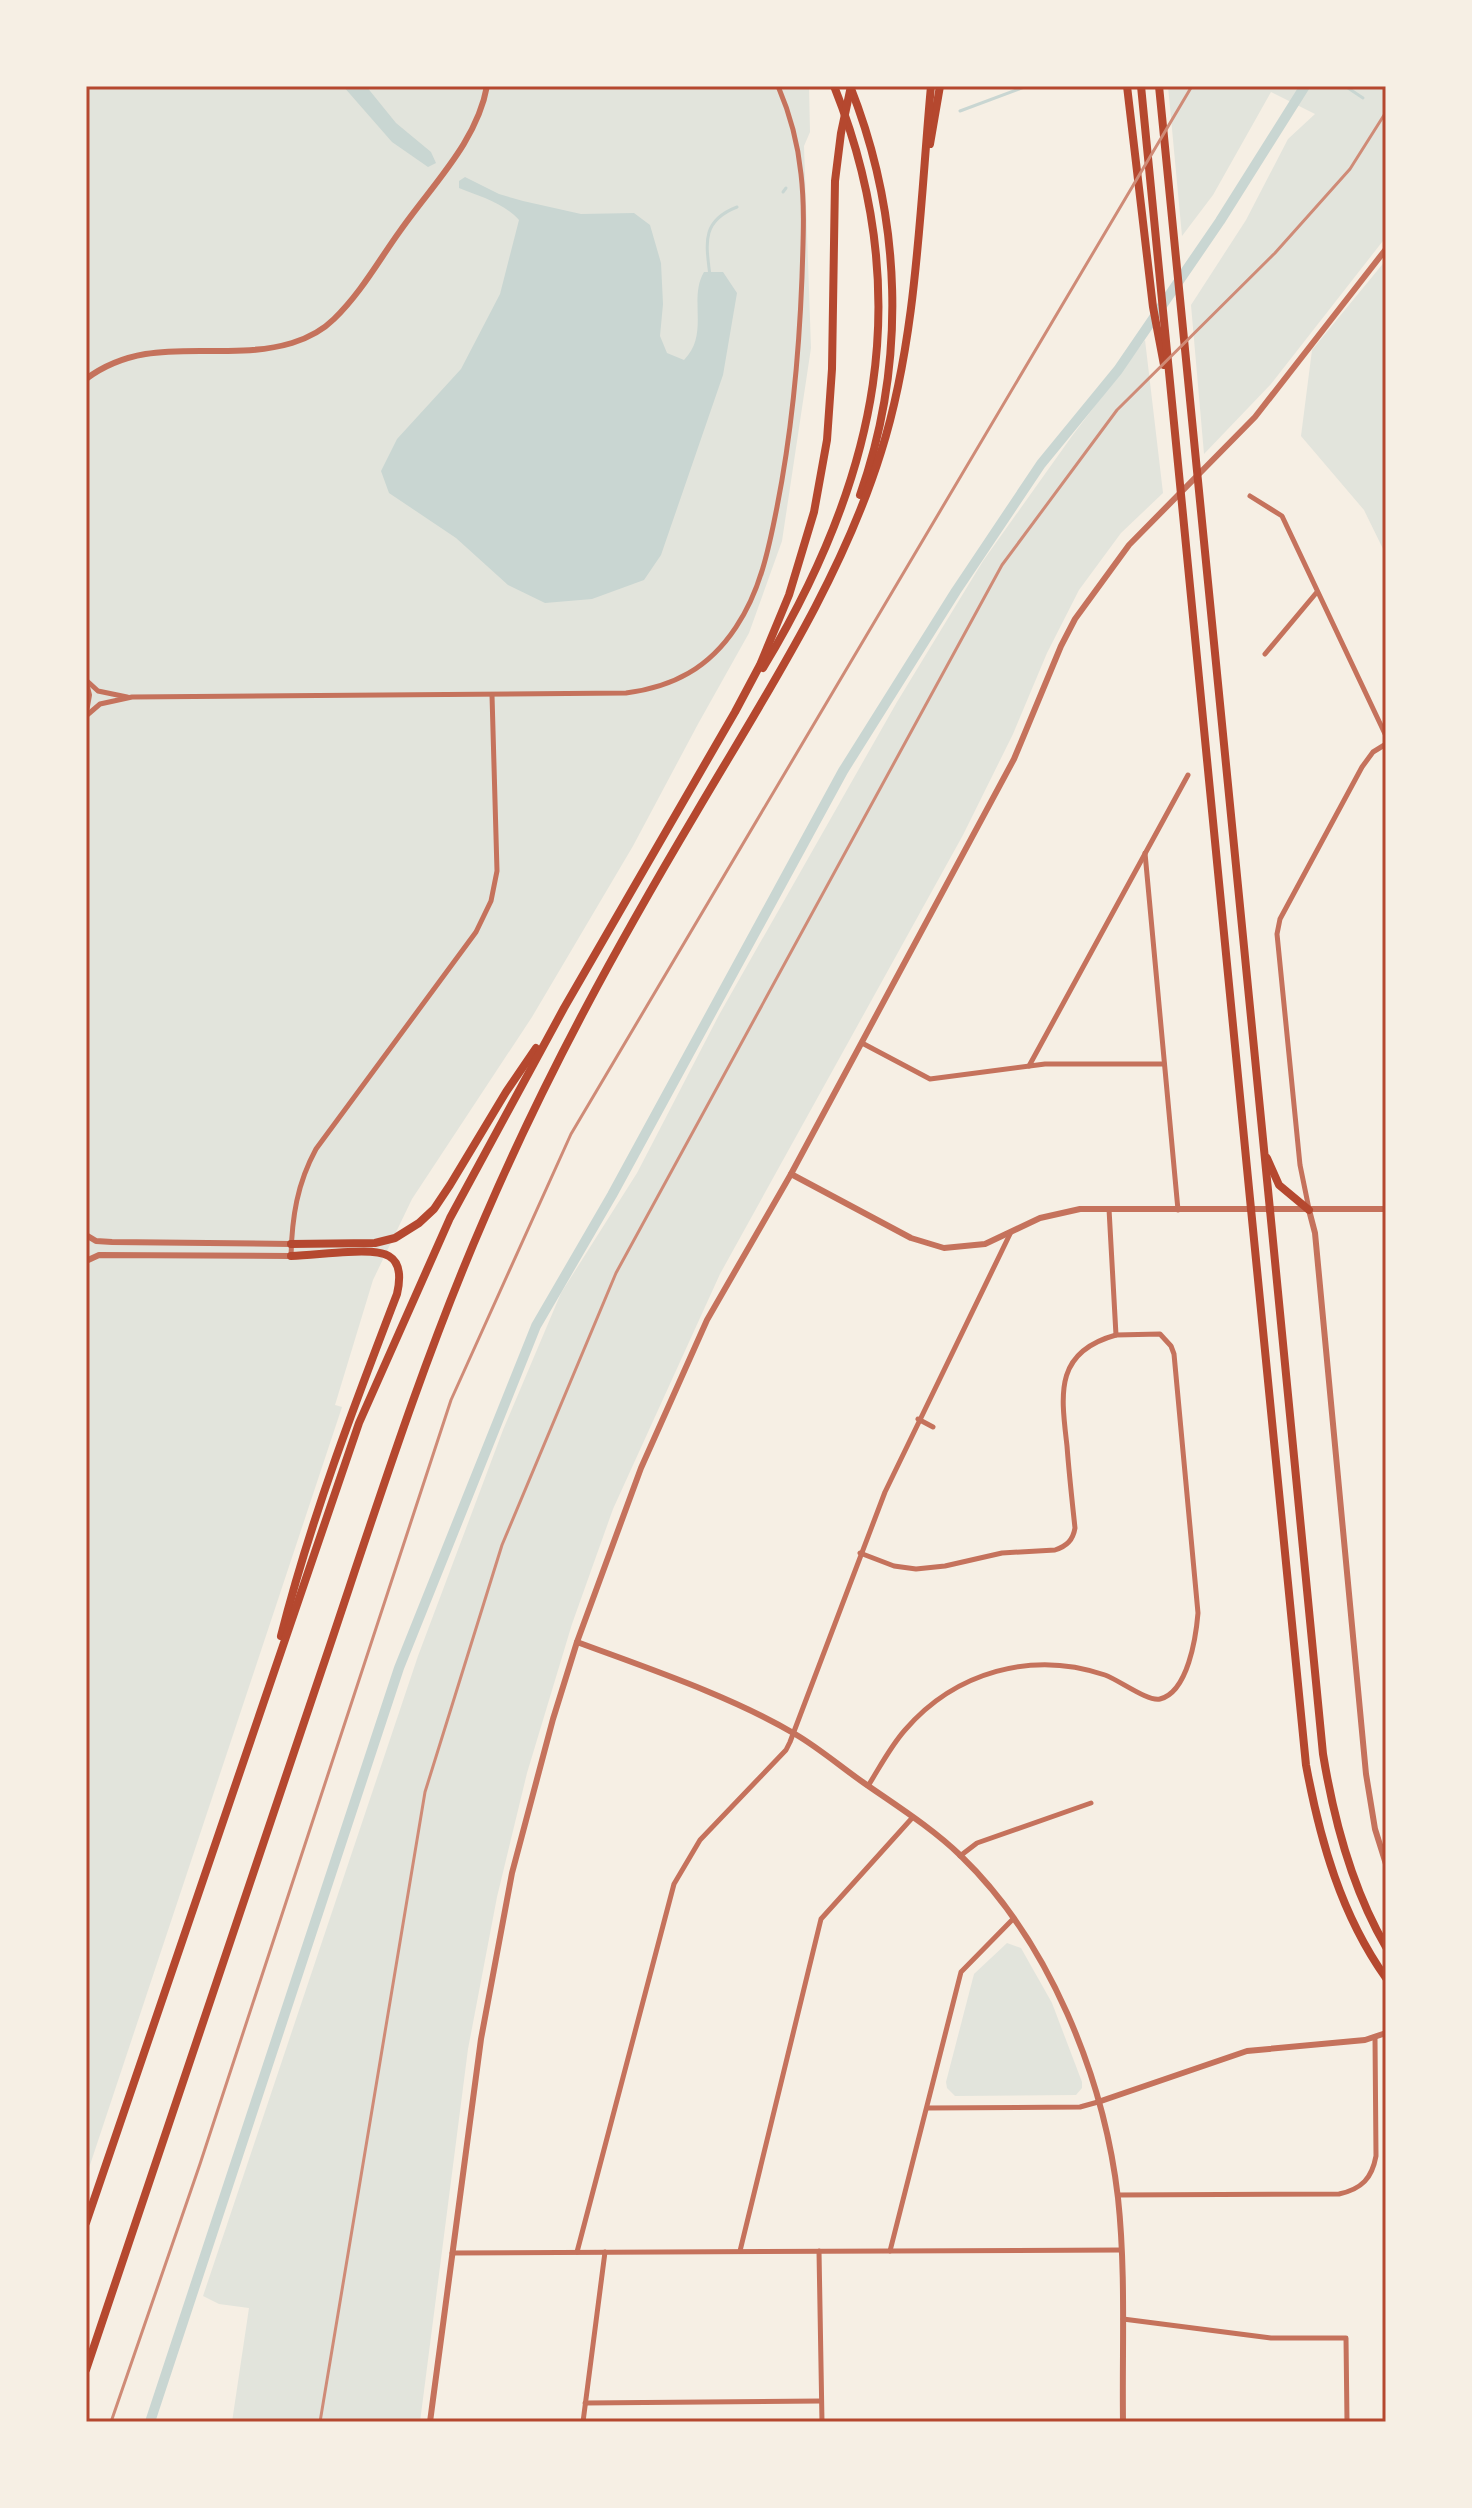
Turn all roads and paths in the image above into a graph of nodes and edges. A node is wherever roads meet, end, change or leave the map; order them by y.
1 (487, 86) edge
2 (778, 86) edge
3 (834, 86) edge
4 (851, 86) edge
5 (931, 86) edge
6 (940, 86) edge
7 (1127, 86) edge
8 (1159, 86) edge
9 (1142, 90) edge
10 (919, 212) junction
11 (1386, 249) edge
12 (86, 379) edge
13 (1171, 389) junction
14 (1250, 496) dead end
15 (1317, 592) junction
16 (811, 614) junction
17 (1265, 654) dead end
18 (86, 681) edge
19 (492, 695) junction
20 (132, 697) junction
21 (735, 712) junction
22 (86, 714) edge
23 (1386, 736) edge
24 (1386, 744) edge
25 (1188, 775) dead end
26 (1145, 853) junction
27 (564, 1008) junction
28 (862, 1043) junction
29 (1164, 1064) junction
30 (1029, 1066) junction
31 (1264, 1150) junction
32 (791, 1174) junction
33 (1109, 1209) junction
34 (1251, 1209) junction
35 (1386, 1209) edge
36 (1178, 1210) junction
37 (1270, 1210) junction
38 (1309, 1210) junction
39 (1010, 1234) junction
40 (86, 1237) edge
41 (291, 1244) junction
42 (86, 1254) edge
43 (291, 1256) junction
44 (86, 1261) edge
45 (1116, 1335) junction
46 (918, 1419) junction
47 (933, 1427) dead end
48 (860, 1553) junction
49 (577, 1642) junction
50 (267, 1693) junction
51 (795, 1734) junction
52 (868, 1786) junction
53 (1091, 1803) dead end
54 (913, 1817) junction
55 (960, 1856) junction
56 (1386, 1864) edge
57 (1013, 1919) junction
58 (1386, 1947) edge
59 (1386, 1978) edge
60 (1386, 2033) edge
61 (1375, 2038) junction
62 (1098, 2102) junction
63 (927, 2108) junction
64 (1118, 2195) junction
65 (86, 2223) edge
66 (1121, 2250) junction
67 (819, 2251) junction
68 (890, 2251) junction
69 (577, 2252) junction
70 (605, 2252) junction
71 (740, 2252) junction
72 (452, 2253) junction
73 (1122, 2319) junction
74 (86, 2370) edge
75 (821, 2401) junction
76 (585, 2403) junction
77 (430, 2422) edge
78 (583, 2422) edge
79 (822, 2422) edge
80 (1123, 2422) edge
81 (1347, 2422) edge

1 - 12 street
2 - 19 street
3 - 21 highway
4 - 16 highway
4 - 21 highway
5 - 10 highway
6 - 10 highway
7 - 13 highway
8 - 31 highway
9 - 13 highway
10 - 16 highway
11 - 28 street
13 - 34 highway
14 - 15 street
15 - 17 street
15 - 23 street
16 - 74 highway
18 - 20 street
18 - 22 street
19 - 20 street
19 - 41 street
20 - 22 street
21 - 27 highway
24 - 38 street
25 - 26 street
26 - 29 street
26 - 30 street
27 - 41 highway
27 - 50 highway
28 - 30 street
28 - 32 street
29 - 30 street
29 - 36 street
31 - 37 highway
31 - 38 highway
32 - 39 street
32 - 49 street
33 - 36 street
33 - 39 street
33 - 45 street
34 - 36 street
34 - 37 street
34 - 59 highway
35 - 38 street
37 - 38 street
37 - 58 highway
38 - 56 street
39 - 46 street
40 - 41 street
40 - 42 street
41 - 43 street
43 - 44 street
43 - 50 highway
45 - 48 street
45 - 52 street
46 - 47 street
46 - 48 street
48 - 51 street
49 - 51 street
49 - 72 street
50 - 65 highway
51 - 52 street
51 - 69 street
52 - 54 street
53 - 55 street
54 - 55 street
54 - 71 street
55 - 57 street
57 - 62 street
57 - 63 street
60 - 61 street
61 - 62 street
61 - 64 street
62 - 63 street
62 - 64 street
63 - 68 street
64 - 66 street
66 - 68 street
66 - 73 street
67 - 68 street
67 - 71 street
67 - 75 street
69 - 70 street
69 - 72 street
70 - 71 street
70 - 76 street
72 - 77 street
73 - 80 street
73 - 81 street
75 - 76 street
75 - 79 street
76 - 78 street

